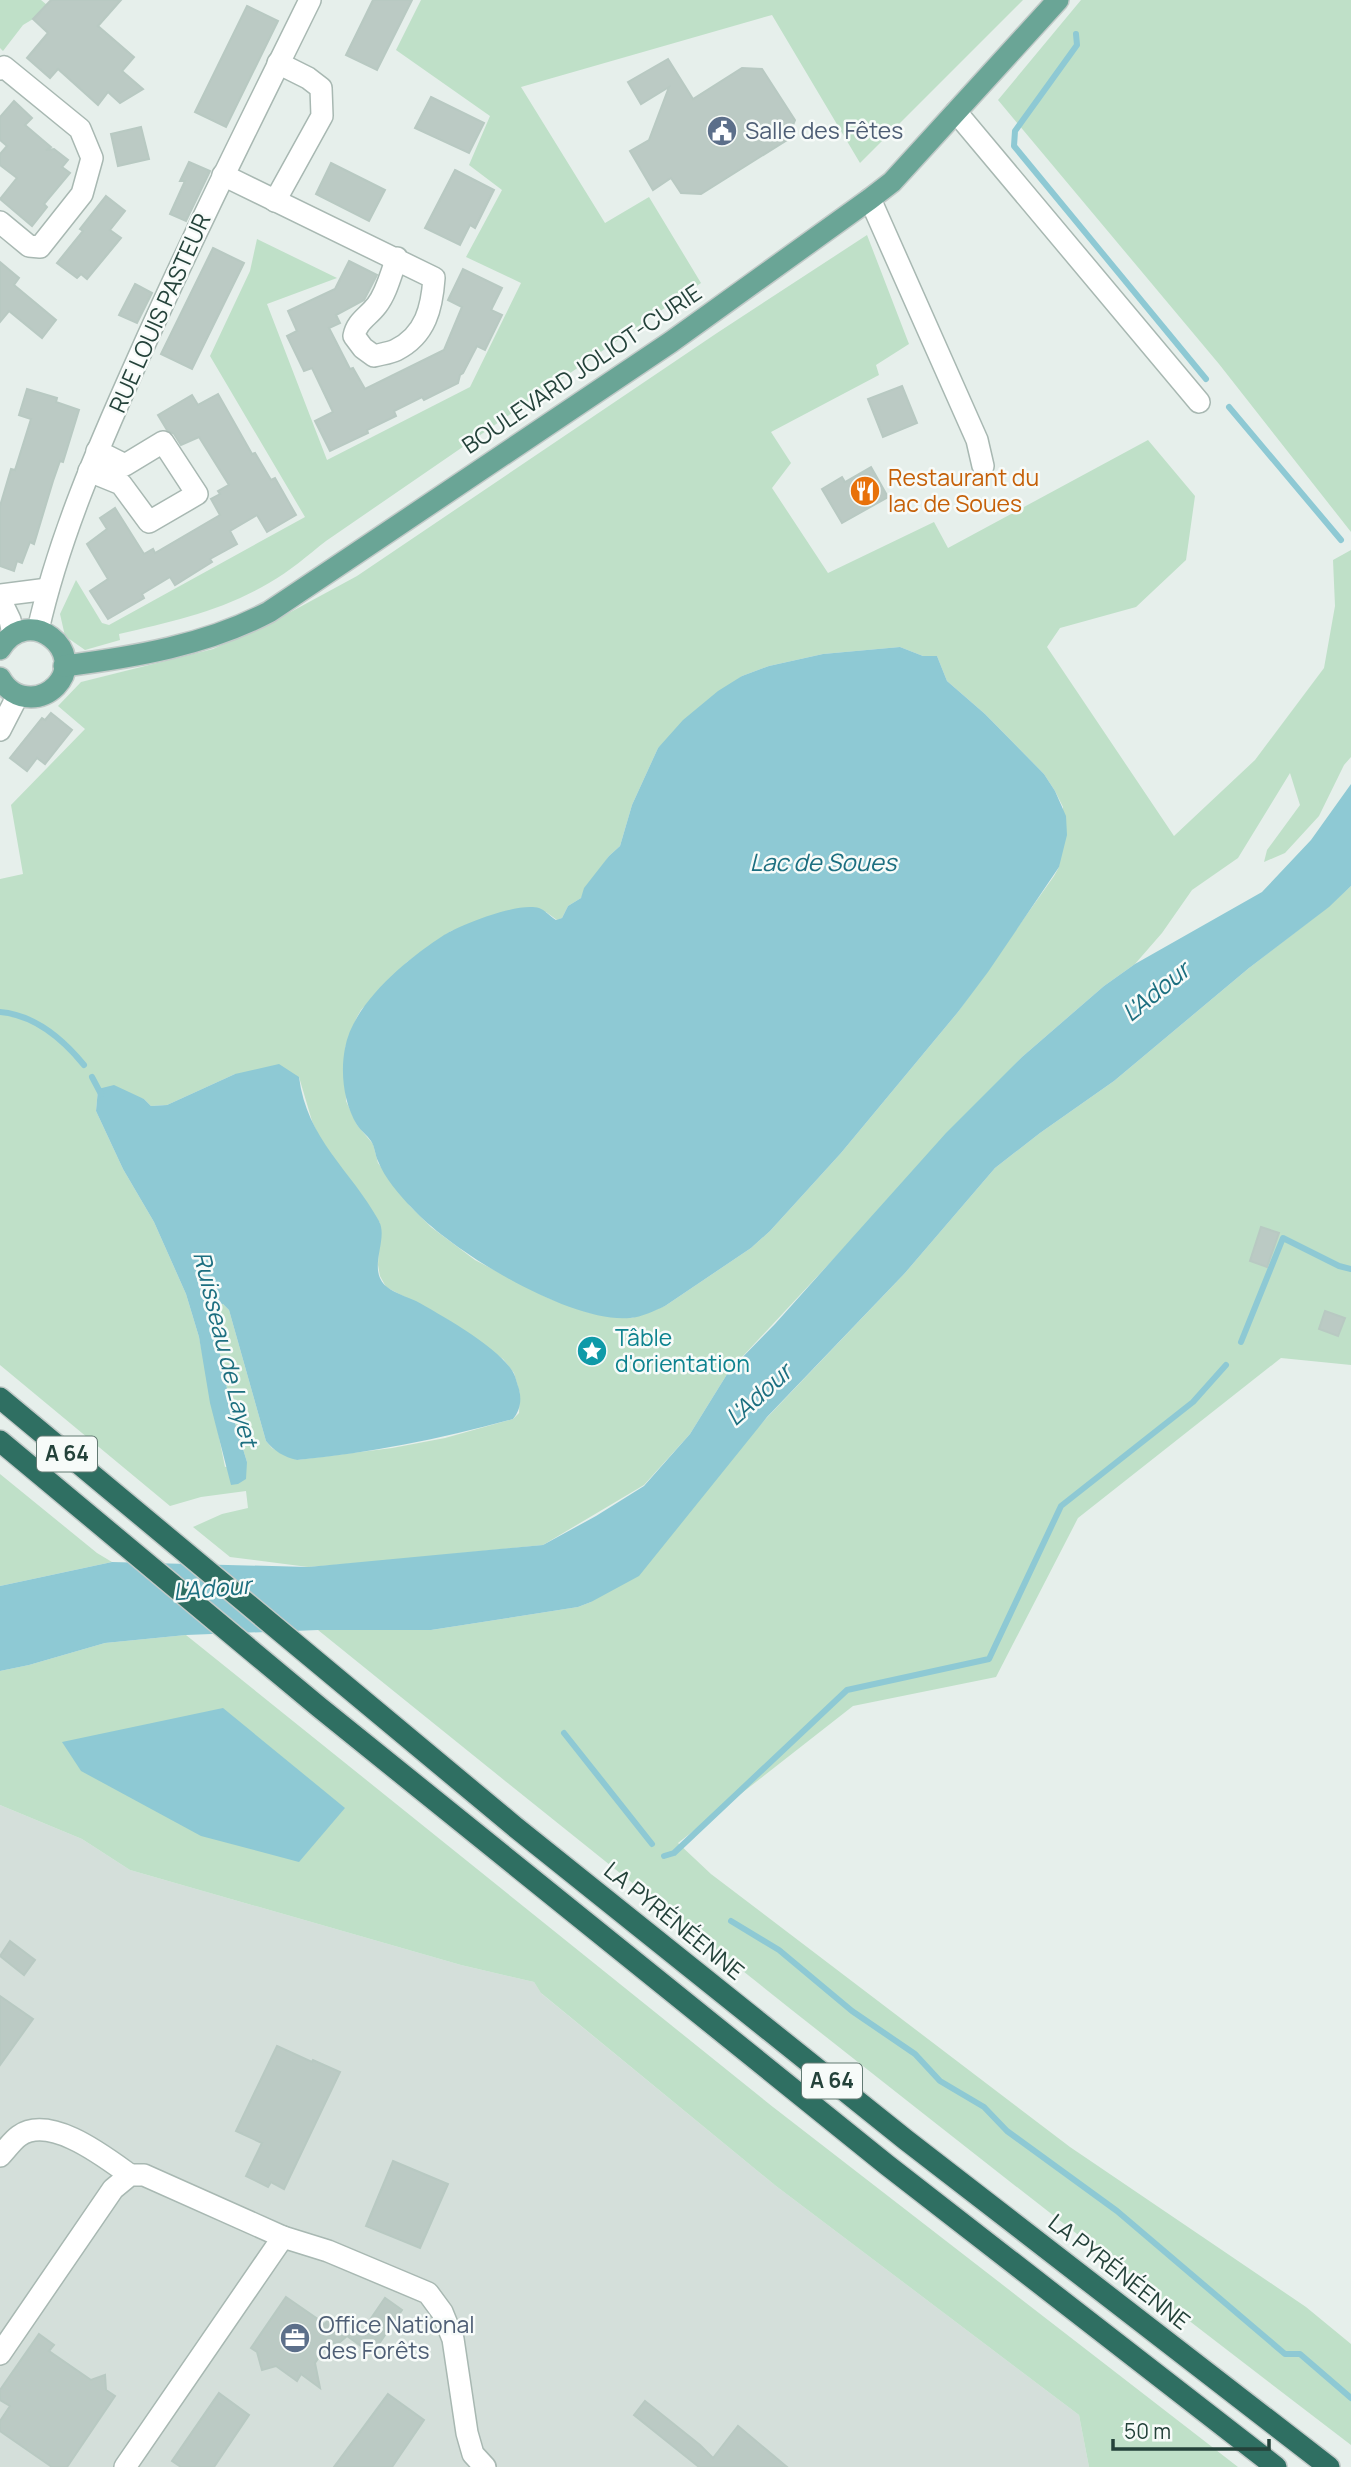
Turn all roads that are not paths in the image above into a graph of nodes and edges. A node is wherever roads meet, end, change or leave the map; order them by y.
1 (310, 0) edge
2 (1058, 0) edge
3 (278, 63) junction
4 (0, 69) edge
5 (956, 111) junction
6 (223, 175) junction
7 (870, 199) junction
8 (275, 201) junction
9 (0, 222) edge
10 (397, 258) junction
11 (1199, 402) dead end
12 (93, 461) junction
13 (983, 466) dead end
14 (48, 589) junction
15 (0, 597) edge
16 (38, 630) junction
17 (6, 642) edge
18 (64, 666) junction
19 (0, 677) edge
20 (18, 695) junction
21 (0, 730) edge
22 (0, 1398) edge
23 (0, 1441) edge
24 (0, 2156) edge
25 (130, 2175) junction
26 (283, 2237) junction
27 (0, 2354) edge
28 (125, 2467) edge
29 (485, 2467) edge
30 (1276, 2467) edge
31 (1329, 2467) edge

1 - 3 street, RUE LOUIS PASTEUR
2 - 5 main road, BOULEVARD JOLIOT-CURIE
3 - 6 street, RUE LOUIS PASTEUR
3 - 8 street
4 - 9 street
5 - 7 main road, BOULEVARD JOLIOT-CURIE
5 - 11 street
6 - 8 street
6 - 12 street, RUE LOUIS PASTEUR
7 - 13 street
7 - 18 main road, BOULEVARD JOLIOT-CURIE
8 - 10 street
10 - 10 street
12 - 12 street
12 - 14 street, RUE LOUIS PASTEUR
14 - 15 street
14 - 16 street, RUE LOUIS PASTEUR
15 - 17 street
16 - 17 main road
16 - 18 main road
18 - 20 main road
19 - 20 main road
20 - 21 street
22 - 31 highway, LA PYRÉNÉENNE / A 64
23 - 30 highway, A 64
24 - 25 street
25 - 26 street
25 - 27 street
26 - 28 street
26 - 29 street

